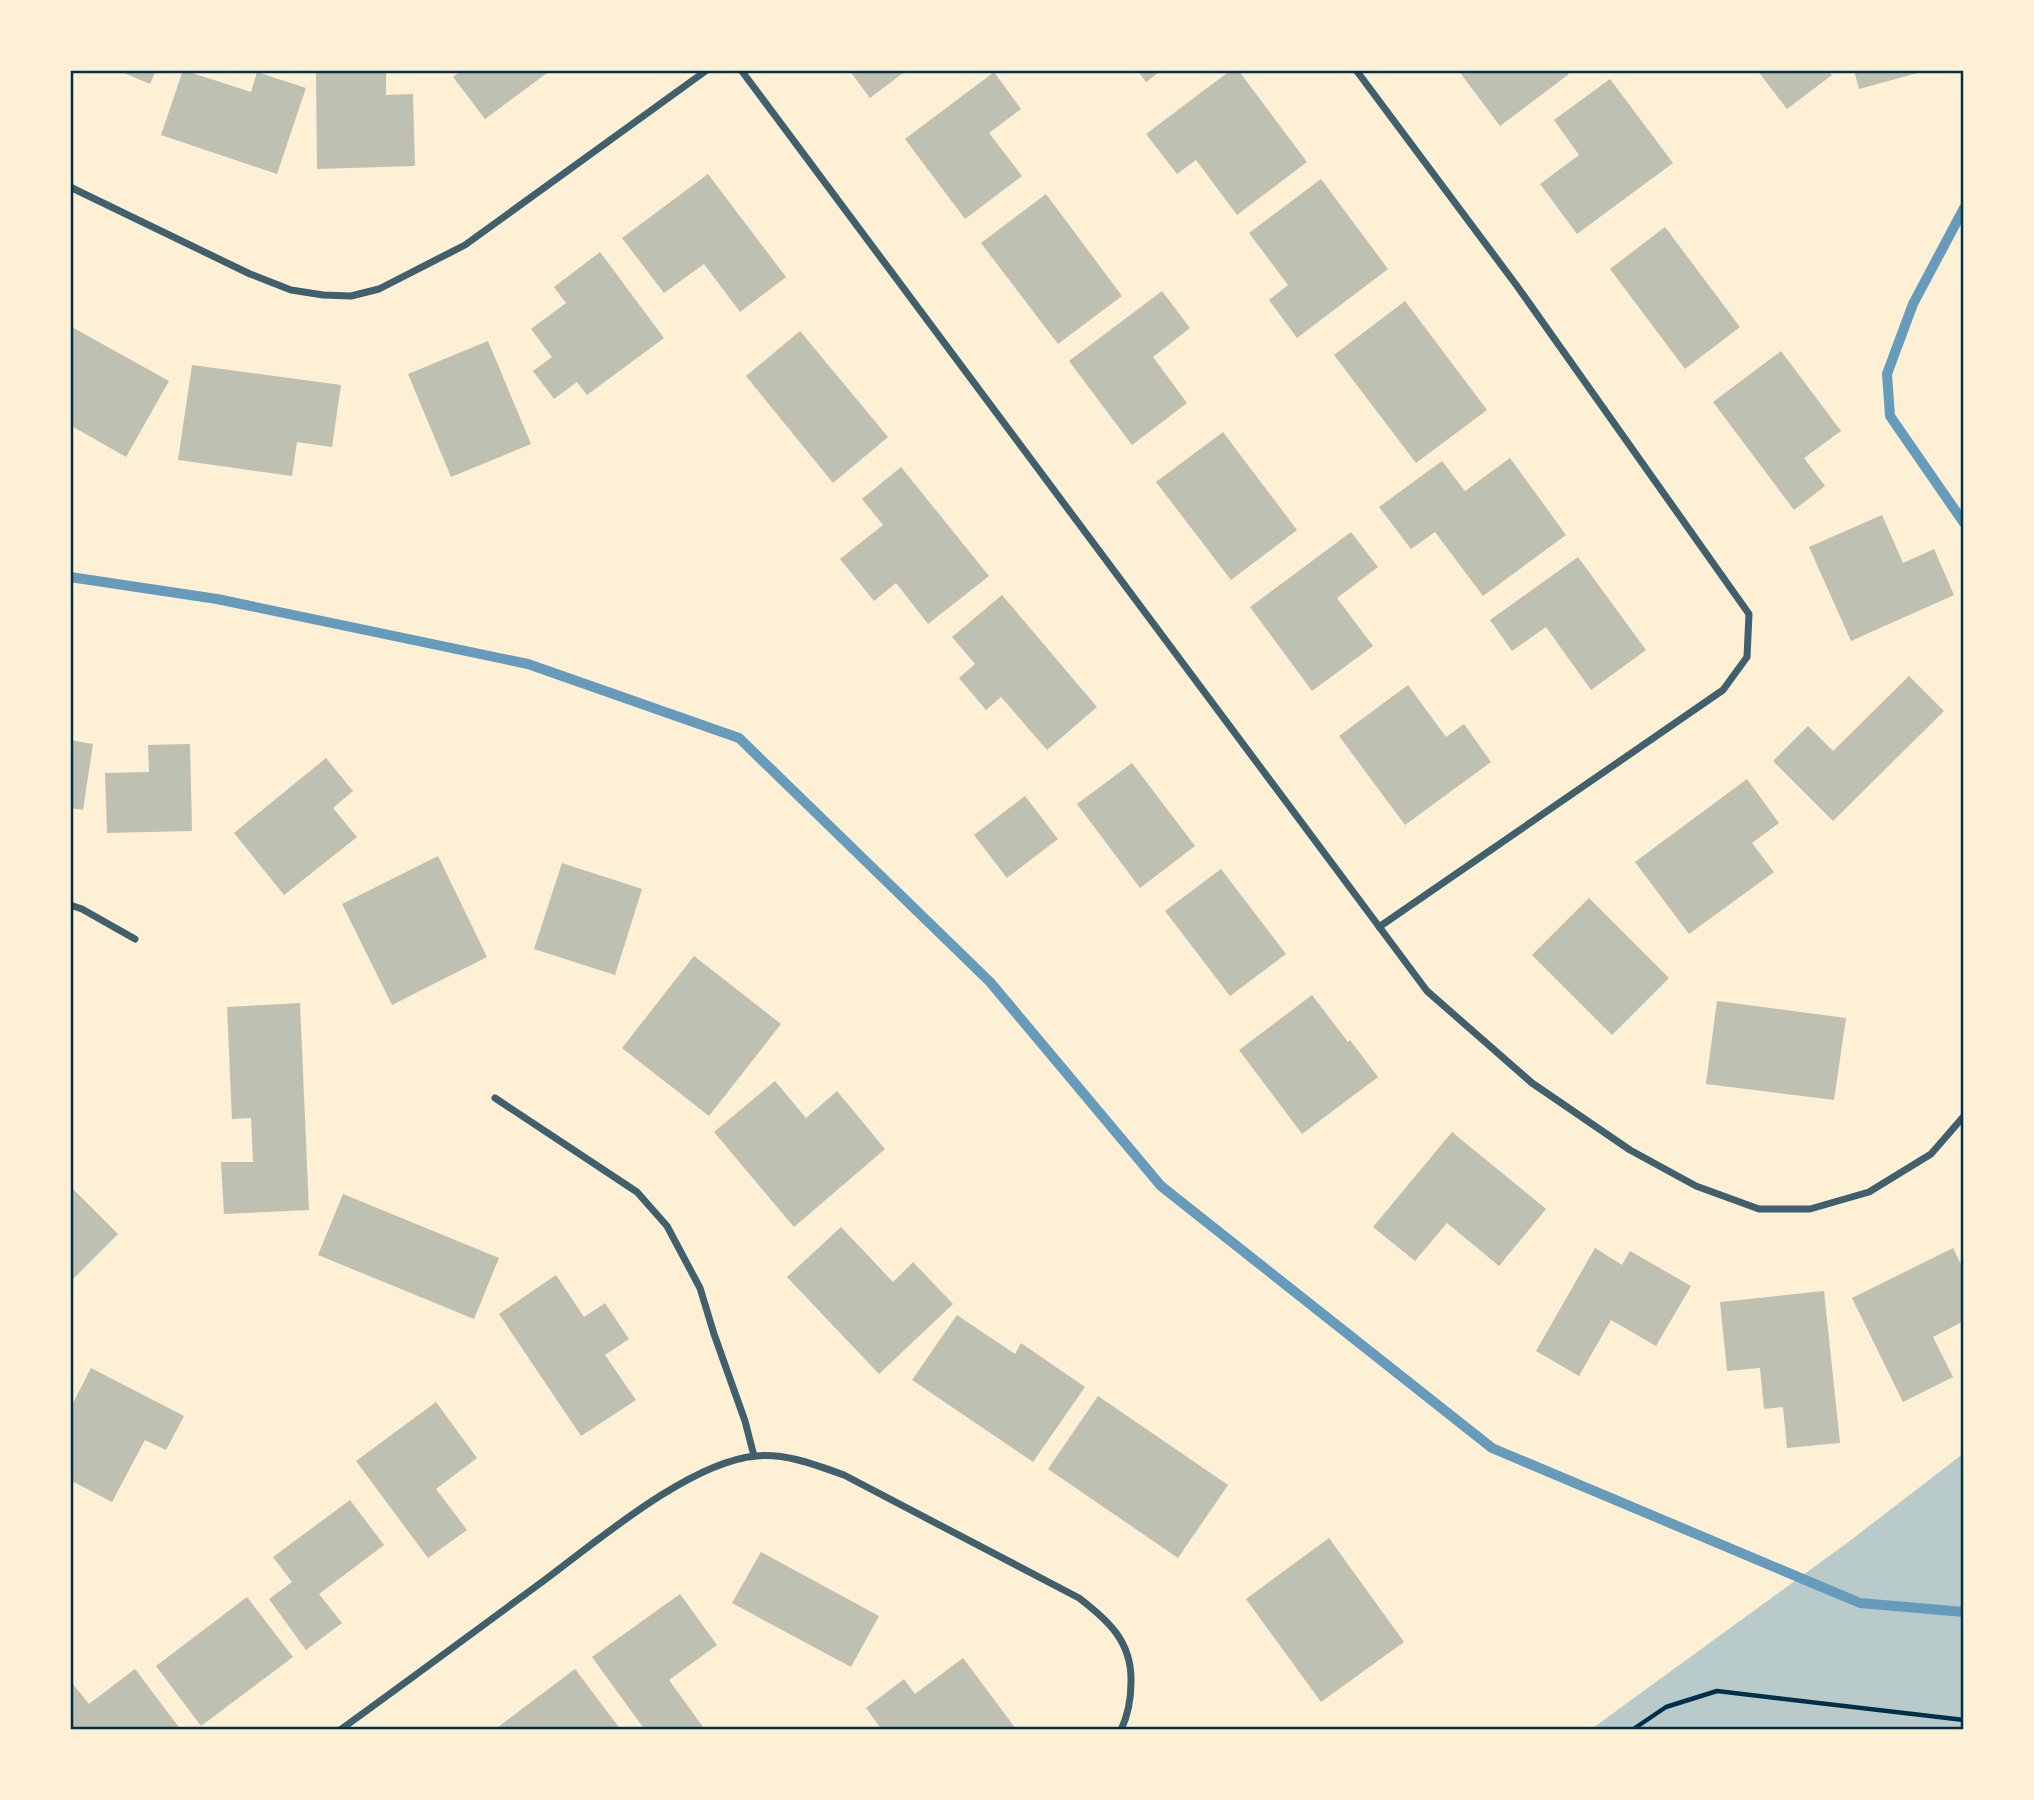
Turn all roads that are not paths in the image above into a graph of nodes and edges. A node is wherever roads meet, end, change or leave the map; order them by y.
1 (707, 70) edge
2 (741, 70) edge
3 (1356, 70) edge
4 (70, 187) edge
5 (70, 905) edge
6 (1379, 927) junction
7 (135, 939) dead end
8 (495, 1098) dead end
9 (1964, 1116) edge
10 (754, 1456) junction
11 (340, 1730) edge
12 (1121, 1730) edge

1 - 4 street
2 - 6 street
3 - 6 street
5 - 7 street
6 - 9 street
8 - 10 street
10 - 11 street
10 - 12 street

